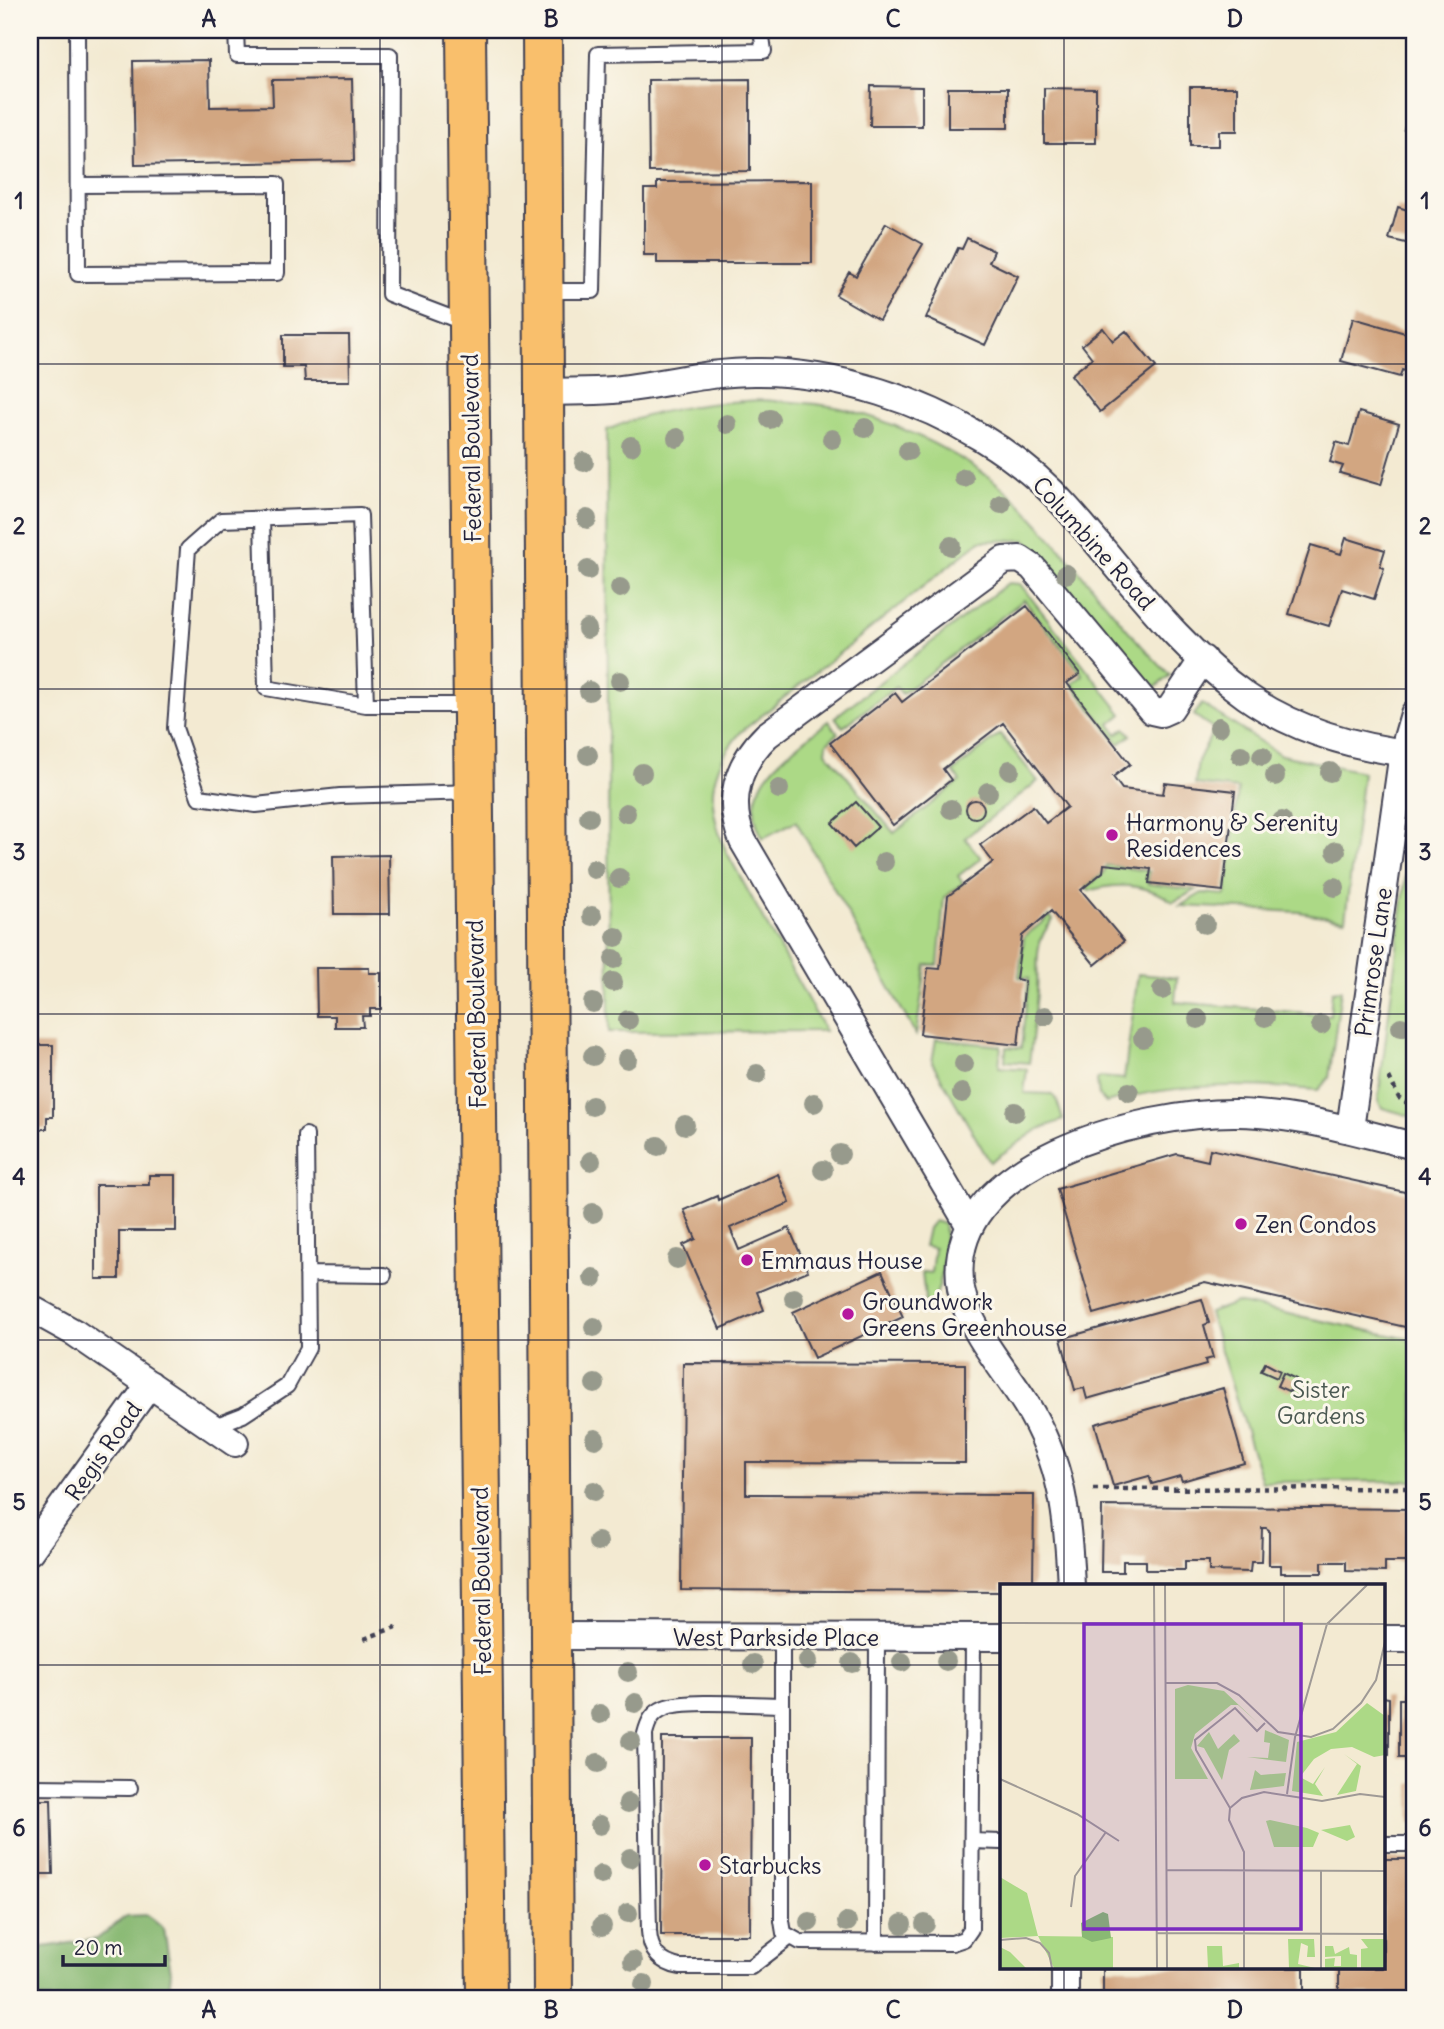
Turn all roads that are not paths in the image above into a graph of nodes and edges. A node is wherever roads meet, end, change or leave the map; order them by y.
1 (77, 30) edge
2 (236, 30) edge
3 (466, 30) edge
4 (542, 30) edge
5 (761, 30) edge
6 (78, 185) junction
7 (543, 291) junction
8 (469, 324) junction
9 (544, 392) junction
10 (262, 519) junction
11 (1203, 659) junction
12 (366, 705) junction
13 (473, 705) junction
14 (1414, 713) edge
15 (1409, 753) edge
16 (474, 792) junction
17 (1350, 1129) junction
18 (306, 1135) dead end
19 (1414, 1146) edge
20 (969, 1225) junction
21 (307, 1274) junction
22 (384, 1275) dead end
23 (30, 1308) edge
24 (150, 1384) junction
25 (212, 1427) junction
26 (235, 1443) dead end
27 (30, 1551) edge
28 (1070, 1584) edge
29 (551, 1636) junction
30 (782, 1637) junction
31 (877, 1637) junction
32 (973, 1637) junction
33 (1000, 1637) edge
34 (1384, 1639) edge
35 (1414, 1639) edge
36 (782, 1705) junction
37 (30, 1787) edge
38 (130, 1788) dead end
39 (972, 1841) junction
40 (1000, 1842) edge
41 (1384, 1844) edge
42 (1414, 1844) edge
43 (789, 1938) junction
44 (876, 1943) junction
45 (1065, 1969) edge
46 (485, 1999) edge
47 (553, 1999) edge
48 (1065, 1999) edge

1 - 6 lane
2 - 8 lane
3 - 8 main road, Federal Boulevard
4 - 7 main road
5 - 7 lane
6 - 6 lane
7 - 9 main road
8 - 13 main road, Federal Boulevard
9 - 11 street, Columbine Road
9 - 29 main road
10 - 12 lane
10 - 12 lane
10 - 16 lane
11 - 15 street, Columbine Road
11 - 20 street
12 - 13 lane
13 - 16 main road, Federal Boulevard
14 - 15 street, Primrose Lane
15 - 17 street, Primrose Lane
16 - 46 main road, Federal Boulevard
17 - 19 street
17 - 20 street
18 - 21 lane
20 - 28 street
21 - 22 lane
21 - 25 lane
23 - 24 street
24 - 25 street
24 - 27 street, Regis Road
25 - 26 street
29 - 30 street, West Parkside Place
29 - 47 main road
30 - 31 street, West Parkside Place
30 - 36 lane
31 - 32 street, West Parkside Place
31 - 44 lane
32 - 33 street, West Parkside Place
32 - 39 lane
34 - 35 street
36 - 43 lane
36 - 43 lane
37 - 38 lane
39 - 40 lane
39 - 44 lane
41 - 42 lane
43 - 44 lane
45 - 48 street

